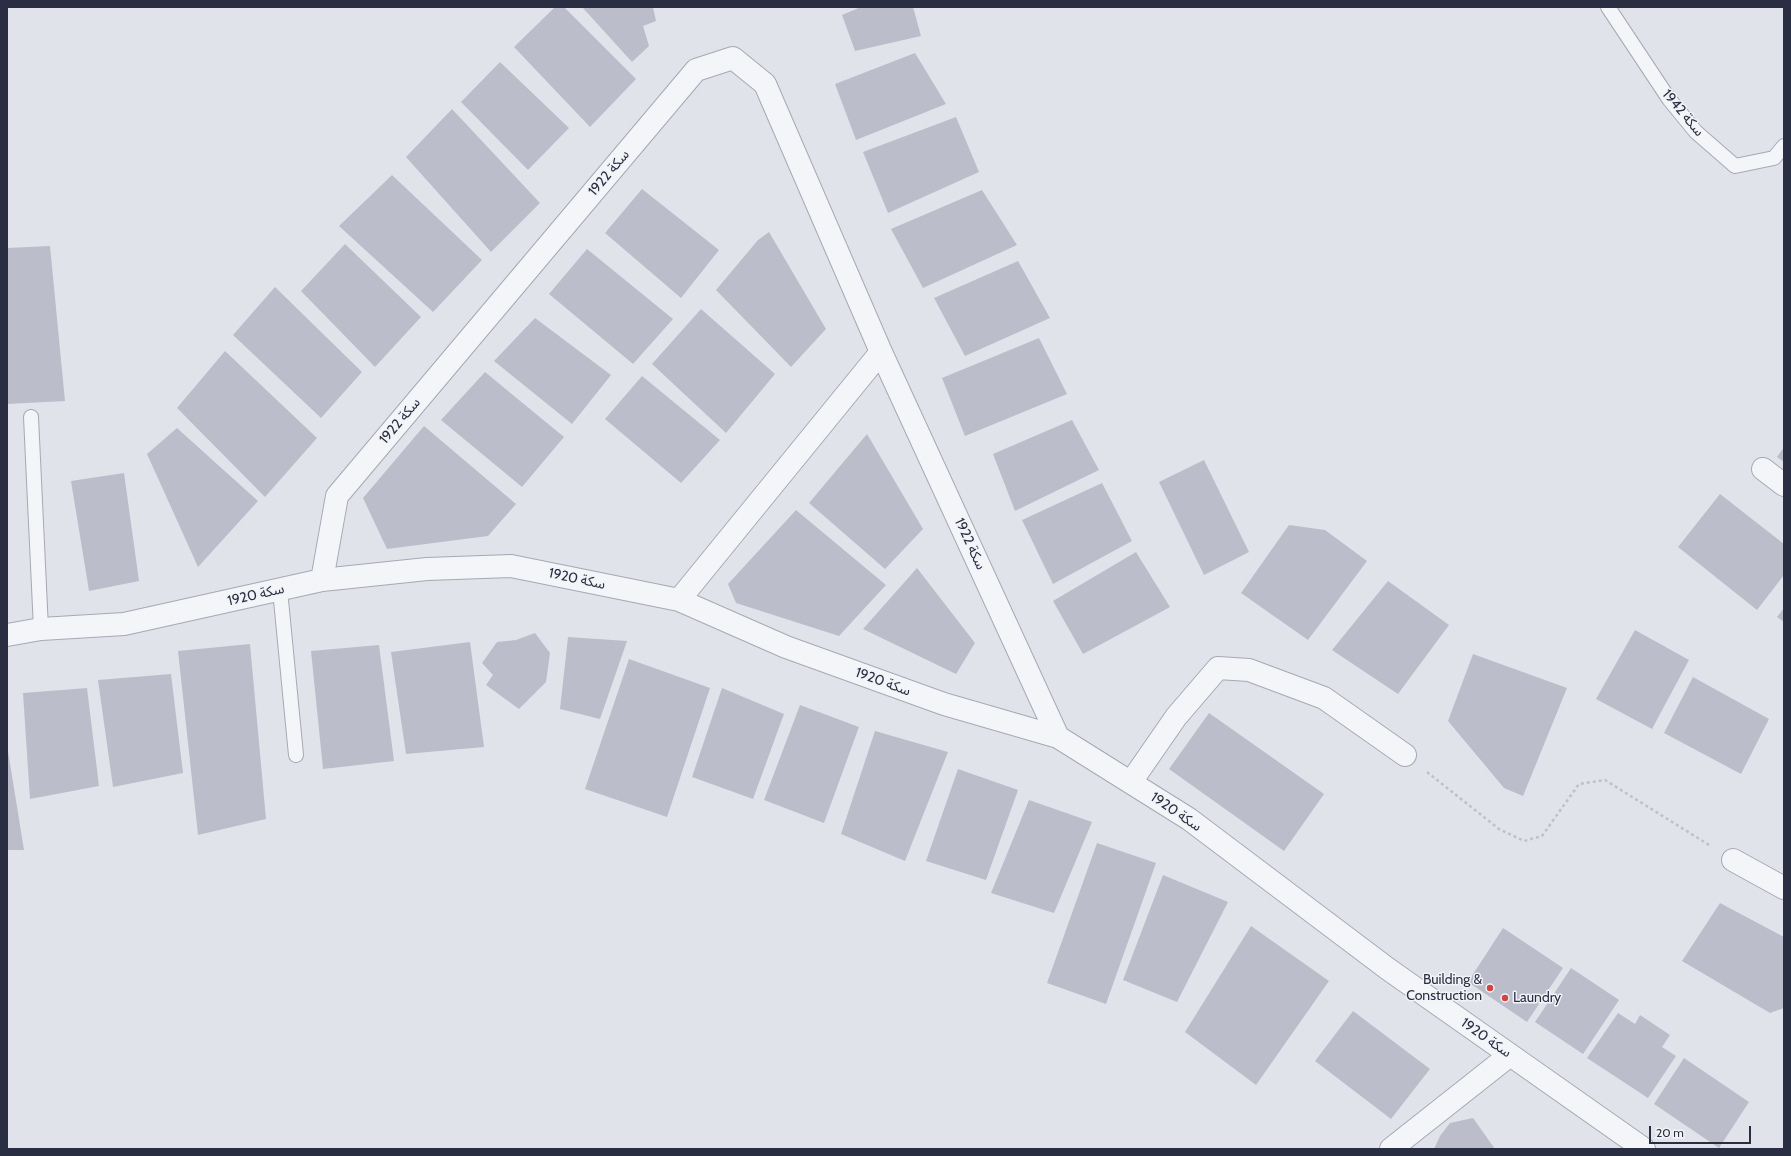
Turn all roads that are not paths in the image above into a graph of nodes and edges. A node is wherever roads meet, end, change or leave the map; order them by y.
1 (1608, 7) edge
2 (1784, 146) edge
3 (881, 352) junction
4 (32, 417) dead end
5 (1763, 469) dead end
6 (1784, 485) edge
7 (322, 580) junction
8 (280, 590) junction
9 (679, 600) junction
10 (41, 629) junction
11 (7, 635) edge
12 (1058, 737) junction
13 (1405, 755) road end
14 (296, 756) dead end
15 (1131, 782) junction
16 (1733, 860) road end
17 (1784, 888) edge
18 (1510, 1055) junction
19 (1390, 1149) edge
20 (1644, 1149) edge

1 - 2 lane, سكة 1942
3 - 7 street, سكة 1922
3 - 9 street
3 - 12 street, سكة 1922
4 - 10 lane
5 - 6 street
7 - 8 street, سكة 1920
7 - 9 street, سكة 1920
8 - 10 street, سكة 1920
8 - 14 lane
9 - 12 street, سكة 1920
10 - 11 street, سكة 1920
12 - 15 street, سكة 1920
13 - 15 street
15 - 18 street, سكة 1920
16 - 17 street
18 - 19 street
18 - 20 street, سكة 1920

